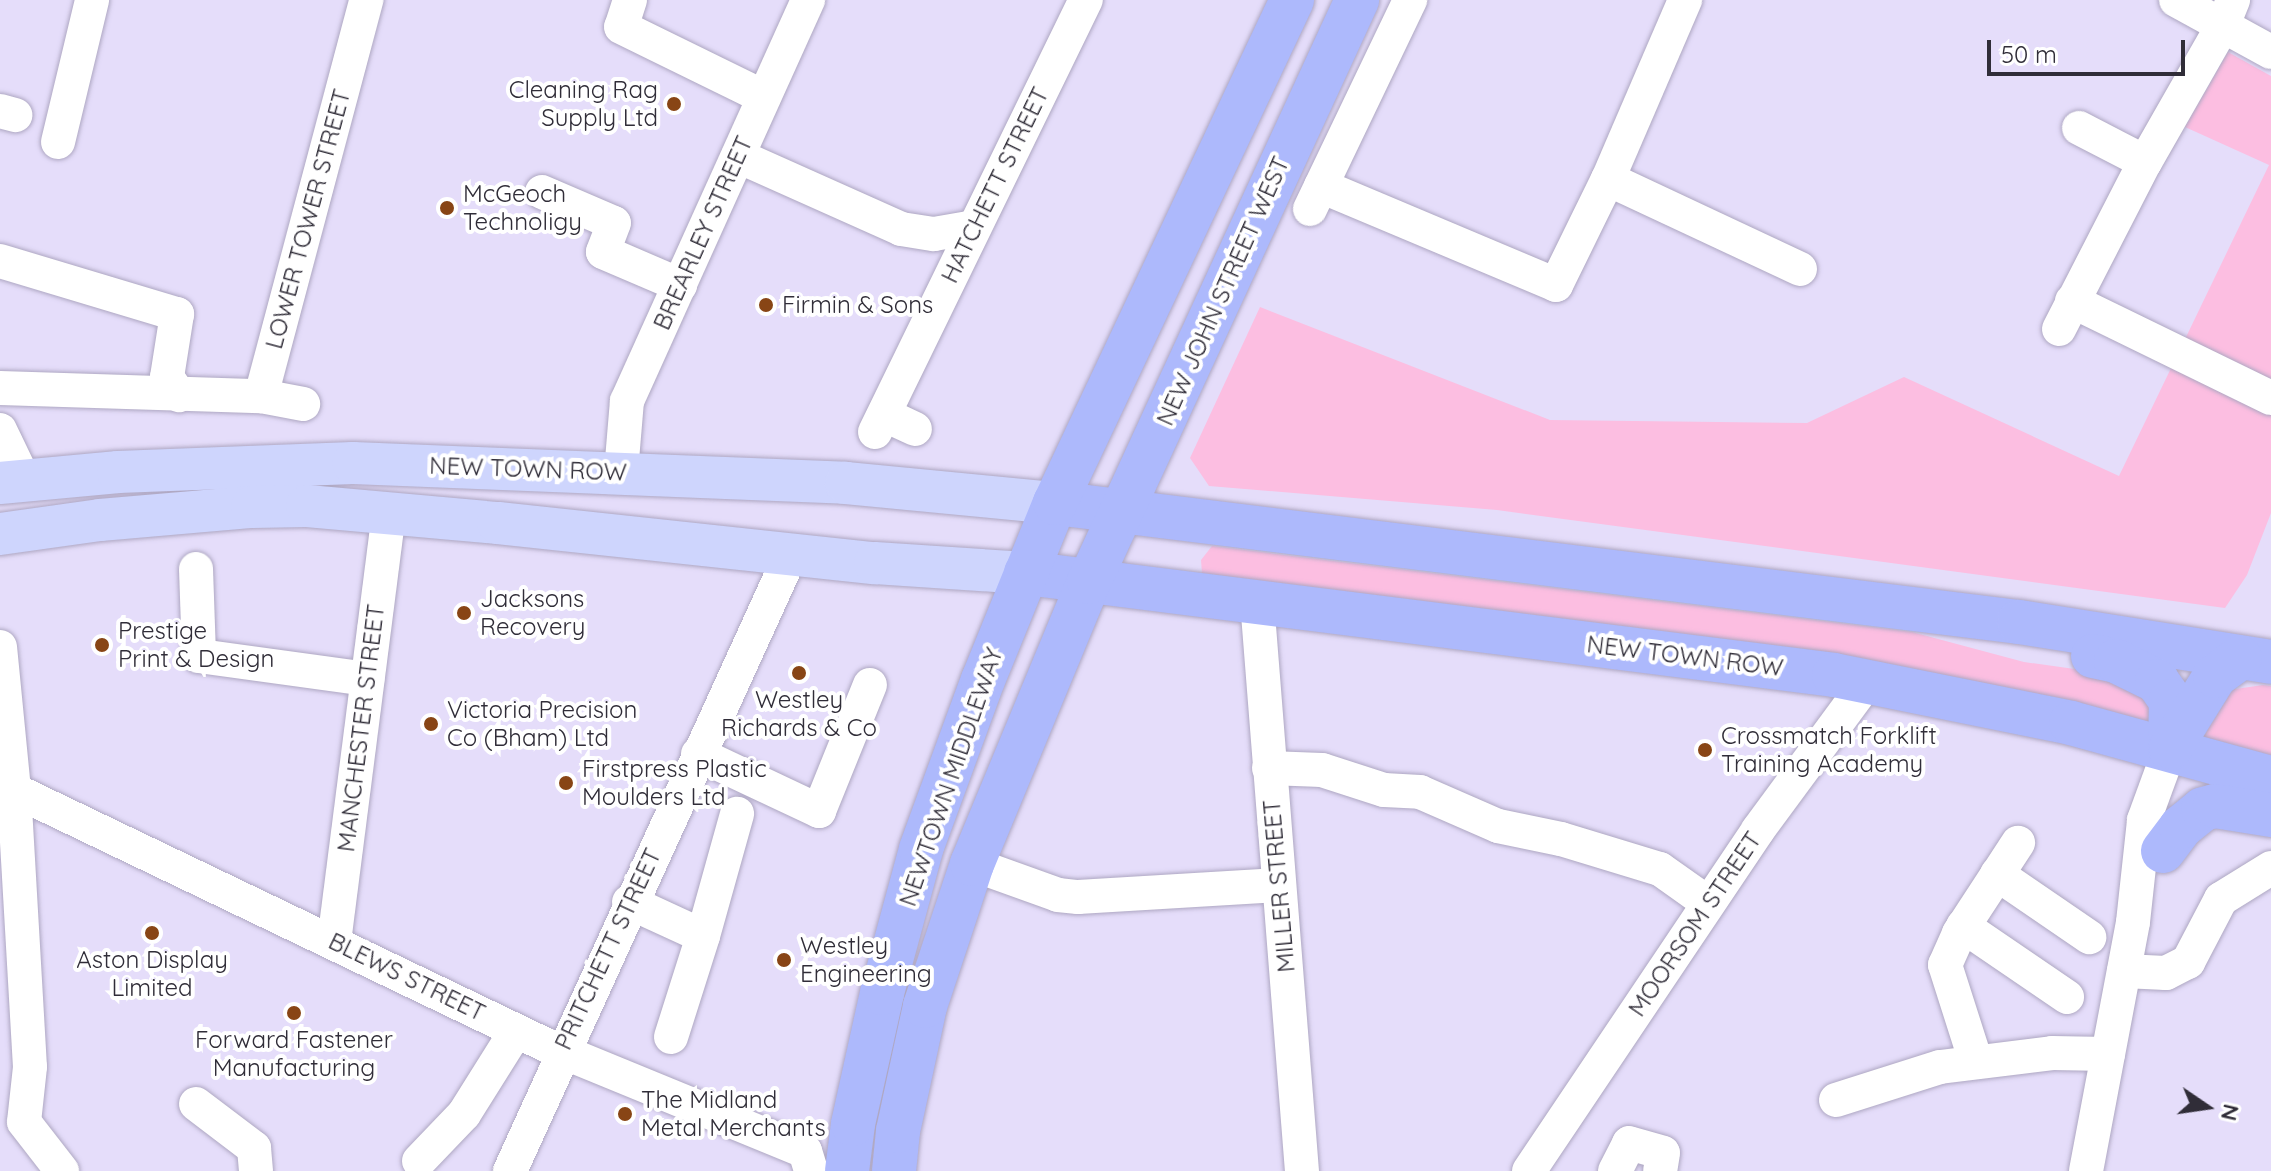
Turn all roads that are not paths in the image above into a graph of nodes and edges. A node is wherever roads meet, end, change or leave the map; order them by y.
1 (92, 0) edge
2 (630, 0) edge
3 (808, 0) edge
4 (1086, 0) edge
5 (1292, 0) edge
6 (1357, 0) edge
7 (1410, 0) edge
8 (1685, 0) edge
9 (2176, 0) edge
10 (357, 2) edge
11 (2228, 12) edge
12 (2271, 52) edge
13 (764, 97) junction
14 (2079, 128) dead end
15 (58, 142) dead end
16 (738, 156) junction
17 (2145, 162) junction
18 (1608, 179) junction
19 (542, 192) dead end
20 (974, 227) junction
21 (0, 261) edge
22 (1800, 269) dead end
23 (680, 285) junction
24 (0, 388) edge
25 (179, 395) junction
26 (261, 396) junction
27 (2271, 398) edge
28 (303, 404) dead end
29 (892, 425) dead end
30 (8, 462) edge
31 (243, 468) junction
32 (621, 472) junction
33 (1055, 503) junction
34 (1125, 509) junction
35 (389, 513) junction
36 (0, 534) edge
37 (791, 554) junction
38 (196, 569) dead end
39 (1026, 573) junction
40 (1089, 582) junction
41 (1257, 601) junction
42 (1911, 608) junction
43 (0, 647) edge
44 (2255, 660) edge
45 (367, 679) junction
46 (1868, 681) junction
47 (870, 685) dead end
48 (2170, 749) junction
49 (698, 754) junction
50 (1269, 768) junction
51 (2271, 778) edge
52 (14, 790) junction
53 (737, 814) dead end
54 (2271, 815) edge
55 (2018, 843) dead end
56 (8, 845) edge
57 (2163, 851) junction
58 (972, 864) junction
59 (2271, 868) edge
60 (1997, 874) junction
61 (1279, 885) junction
62 (2256, 889) edge
63 (629, 902) junction
64 (1708, 903) junction
65 (2133, 922) junction
66 (1963, 926) junction
67 (703, 936) junction
68 (2089, 937) dead end
69 (334, 942) junction
70 (2124, 971) junction
71 (2067, 997) dead end
72 (516, 1031) junction
73 (671, 1037) dead end
74 (561, 1051) junction
75 (2108, 1054) junction
76 (1976, 1062) junction
77 (1836, 1100) dead end
78 (196, 1104) dead end
79 (419, 1161) dead end
80 (808, 1161) edge
81 (62, 1171) edge
82 (256, 1171) edge
83 (510, 1171) edge
84 (847, 1171) edge
85 (894, 1171) edge
86 (1302, 1171) edge
87 (1529, 1171) edge
88 (1615, 1171) edge
89 (1660, 1171) edge
90 (2086, 1171) edge

1 - 15 street
2 - 13 street
3 - 13 street, BREARLEY STREET
4 - 20 street, HATCHETT STREET
5 - 33 highway
6 - 34 highway, NEW JOHN STREET WEST
7 - 18 street
8 - 18 street
9 - 11 street
10 - 26 street, LOWER TOWER STREET
11 - 12 street
11 - 17 street
13 - 16 street, BREARLEY STREET
14 - 17 street
16 - 20 street
16 - 23 street, BREARLEY STREET
17 - 27 street
18 - 22 street
19 - 23 street
20 - 29 street, HATCHETT STREET
21 - 25 street
23 - 32 street, BREARLEY STREET
24 - 25 street
25 - 26 street
26 - 28 street
30 - 31 main road, NEW TOWN ROW
31 - 32 main road, NEW TOWN ROW
31 - 35 main road
32 - 33 main road, NEW TOWN ROW
33 - 34 highway
33 - 39 highway
34 - 40 highway, NEW JOHN STREET WEST
34 - 42 highway
35 - 36 main road
35 - 37 main road
35 - 45 street, MANCHESTER STREET
37 - 39 main road
37 - 49 street, PRITCHETT STREET
38 - 45 street
39 - 40 highway, NEW TOWN ROW
39 - 84 highway, NEWTOWN MIDDLEWAY
40 - 41 highway, NEW TOWN ROW
40 - 58 highway, NEWTOWN MIDDLEWAY
41 - 46 highway, NEW TOWN ROW
41 - 50 street, MILLER STREET
42 - 44 highway
42 - 48 highway
43 - 52 street
44 - 48 highway
45 - 69 street, MANCHESTER STREET
46 - 48 highway, NEW TOWN ROW
46 - 64 street, MOORSOM STREET
47 - 49 street
48 - 51 highway, NEW TOWN ROW
48 - 57 street
48 - 65 street
49 - 63 street, PRITCHETT STREET
50 - 61 street, MILLER STREET
50 - 64 street
52 - 56 street
52 - 69 street, BLEWS STREET
53 - 67 street
54 - 57 highway
55 - 60 street
56 - 81 street
57 - 65 street
58 - 61 street
58 - 85 highway, NEWTOWN MIDDLEWAY
59 - 62 street
60 - 66 street
60 - 68 street
61 - 86 street, MILLER STREET
62 - 70 street
63 - 67 street
63 - 74 street, PRITCHETT STREET
64 - 87 street, MOORSOM STREET
65 - 70 street
66 - 71 street
66 - 76 street
67 - 73 street
69 - 72 street, BLEWS STREET
70 - 75 street
72 - 74 street, BLEWS STREET
72 - 79 street
74 - 80 street, BLEWS STREET
74 - 83 street, PRITCHETT STREET
75 - 76 street
75 - 90 street
76 - 77 street
78 - 82 street
88 - 89 street

